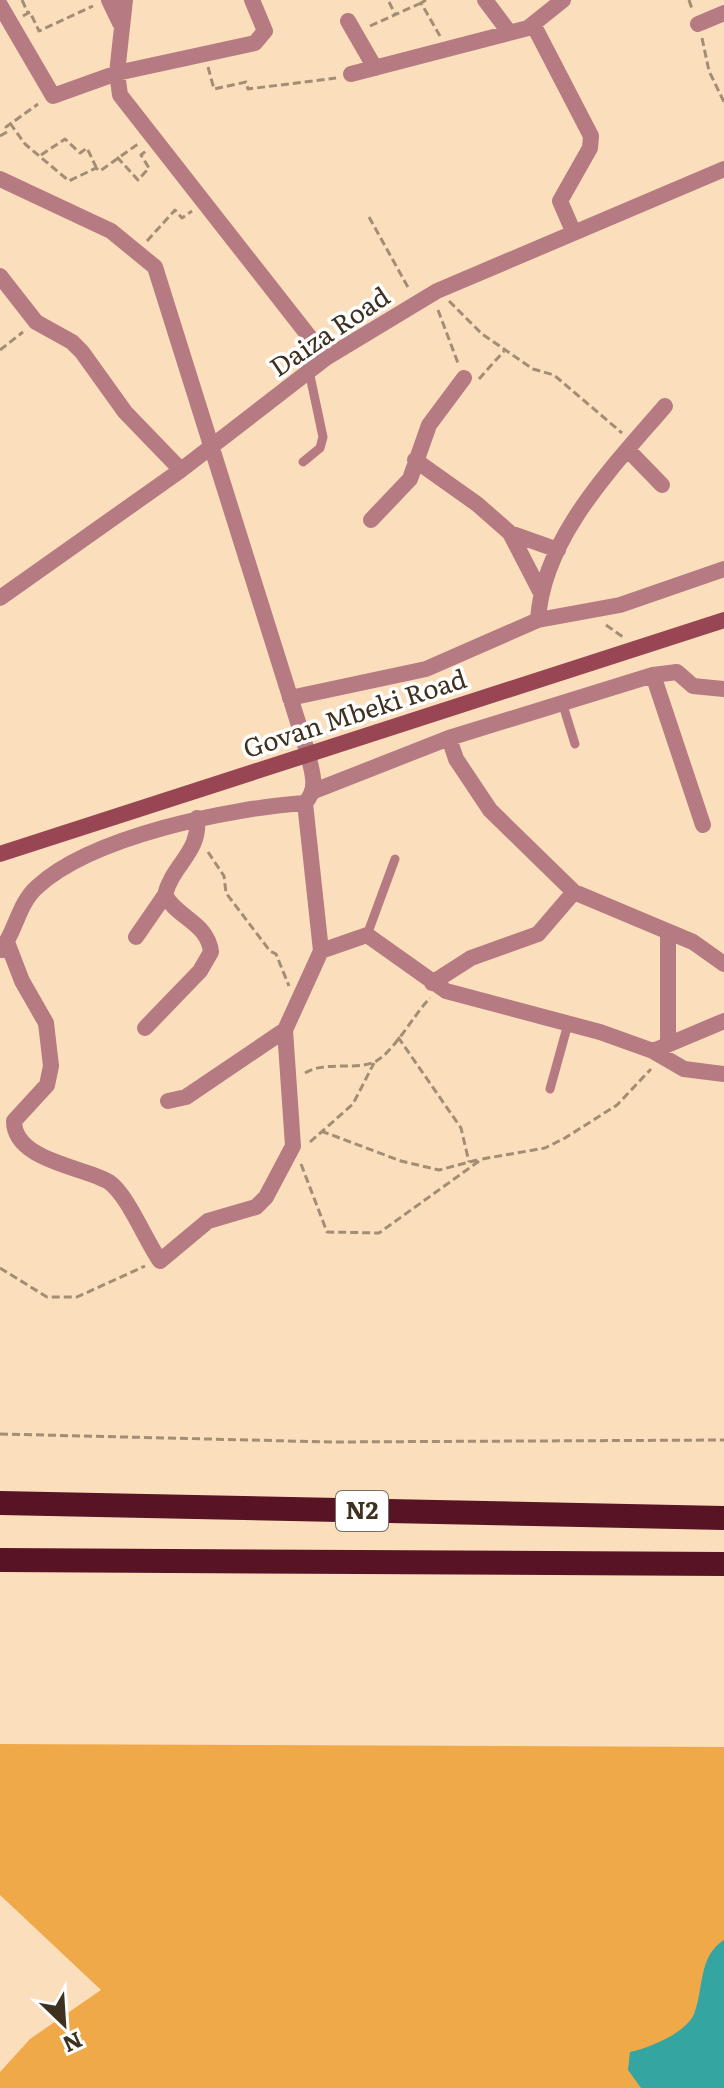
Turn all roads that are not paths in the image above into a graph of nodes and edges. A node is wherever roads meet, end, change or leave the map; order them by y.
1 (125, 0) edge
2 (252, 0) edge
3 (485, 0) edge
4 (563, 0) edge
5 (104, 1) edge
6 (0, 5) edge
7 (724, 13) edge
8 (120, 23) junction
9 (698, 24) road end
10 (534, 26) junction
11 (352, 27) road end
12 (509, 32) junction
13 (375, 68) junction
14 (117, 73) junction
15 (351, 74) road end
16 (724, 169) edge
17 (0, 179) edge
18 (573, 231) junction
19 (0, 276) edge
20 (326, 358) junction
21 (309, 371) junction
22 (464, 378) road end
23 (665, 406) dead end
24 (212, 447) junction
25 (630, 447) junction
26 (415, 460) junction
27 (303, 462) dead end
28 (181, 470) junction
29 (662, 485) dead end
30 (371, 520) dead end
31 (510, 533) junction
32 (558, 550) junction
33 (724, 569) edge
34 (540, 591) junction
35 (0, 598) edge
36 (538, 620) junction
37 (724, 620) edge
38 (653, 675) junction
39 (724, 689) edge
40 (290, 698) junction
41 (562, 702) junction
42 (449, 738) junction
43 (575, 744) dead end
44 (308, 754) junction
45 (309, 797) junction
46 (198, 824) junction
47 (703, 825) dead end
48 (0, 854) edge
49 (395, 859) dead end
50 (574, 892) junction
51 (165, 895) junction
52 (668, 933) junction
53 (367, 935) junction
54 (136, 937) dead end
55 (4, 946) edge
56 (321, 951) junction
57 (724, 964) edge
58 (435, 986) junction
59 (724, 1021) edge
60 (568, 1024) junction
61 (145, 1028) dead end
62 (285, 1030) junction
63 (661, 1051) junction
64 (724, 1074) edge
65 (550, 1089) dead end
66 (168, 1101) dead end
67 (0, 1503) edge
68 (724, 1518) edge
69 (0, 1560) edge
70 (724, 1564) edge

1 - 8 street
2 - 14 street
3 - 12 street
4 - 10 street
5 - 8 street
6 - 14 street
7 - 9 street
8 - 14 street
10 - 12 street
10 - 18 street
11 - 13 street
12 - 13 street
13 - 15 street
14 - 20 street
16 - 18 street, Daiza Road
17 - 24 street
18 - 20 street, Daiza Road
19 - 28 street
20 - 21 street, Daiza Road
21 - 24 street, Daiza Road
21 - 27 lane
22 - 26 street
23 - 25 street
24 - 28 street, Daiza Road
24 - 40 street
25 - 29 street
25 - 32 street
26 - 30 street
26 - 31 street
28 - 35 street, Daiza Road
31 - 32 street
31 - 34 street
32 - 34 street
33 - 36 street
34 - 36 street
36 - 40 street
37 - 44 main road, Govan Mbeki Road
38 - 39 street
38 - 41 street
38 - 47 street
40 - 44 street
41 - 42 street
41 - 43 lane
42 - 45 street
42 - 50 street
44 - 45 street
44 - 48 main road, Govan Mbeki Road
45 - 46 street
45 - 56 street
46 - 51 street
46 - 55 street
49 - 53 lane
50 - 52 street
50 - 58 street
51 - 54 street
51 - 61 street
52 - 57 street
52 - 63 street
53 - 56 street
53 - 58 street
55 - 62 street
56 - 62 street
58 - 60 street
59 - 63 street
60 - 63 street
60 - 65 lane
62 - 66 street
63 - 64 street
67 - 68 highway, N2
69 - 70 highway, N2

